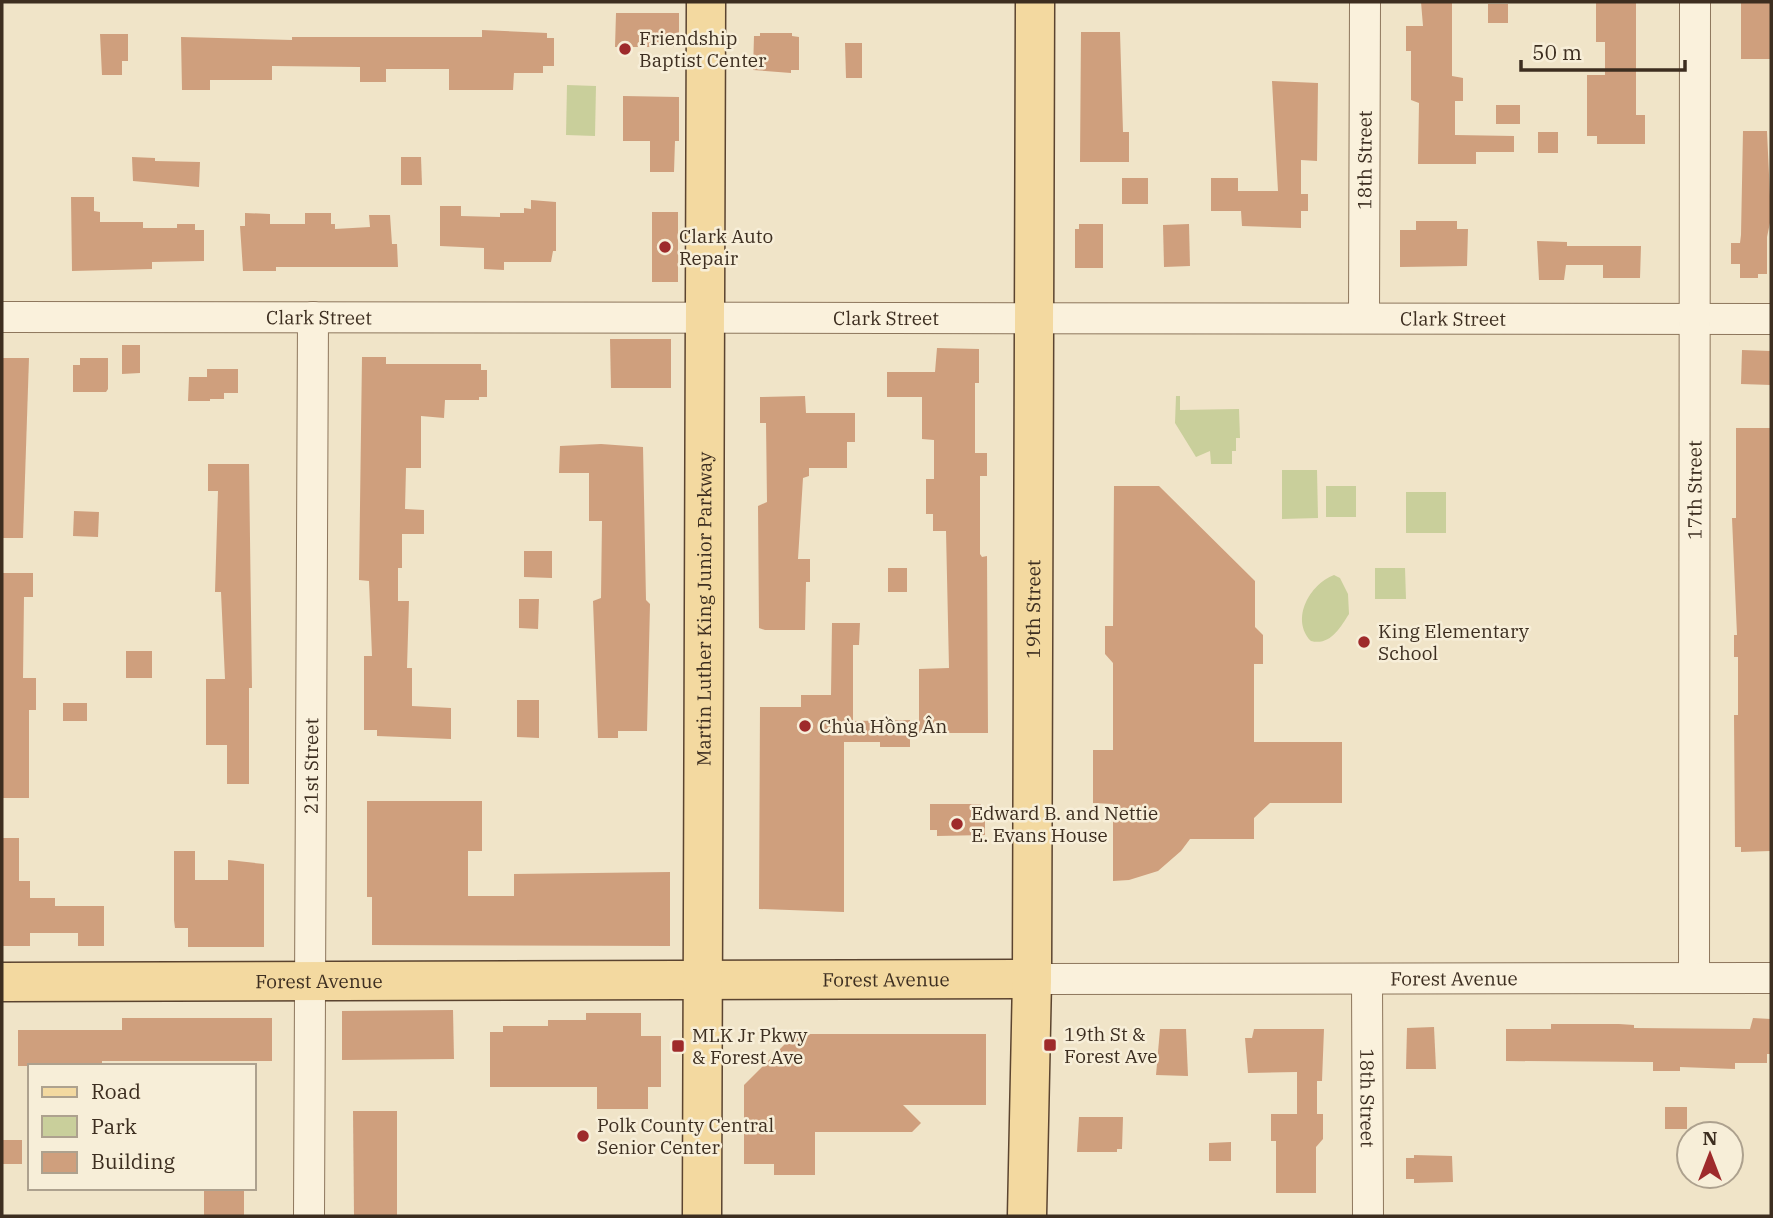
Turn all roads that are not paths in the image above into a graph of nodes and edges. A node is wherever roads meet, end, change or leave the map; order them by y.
1 (706, 2) edge
2 (1035, 2) edge
3 (1364, 2) edge
4 (1695, 2) edge
5 (2, 317) edge
6 (313, 317) junction
7 (706, 317) junction
8 (1034, 318) junction
9 (1364, 318) junction
10 (1694, 318) junction
11 (1771, 319) edge
12 (702, 978) junction
13 (1694, 978) junction
14 (1771, 978) edge
15 (308, 979) junction
16 (1032, 979) junction
17 (1367, 979) junction
18 (2, 982) edge
19 (309, 1216) edge
20 (702, 1216) edge
21 (1027, 1216) edge
22 (1368, 1216) edge

1 - 7 main road, Martin Luther King Junior Parkway
2 - 8 main road, 19th Street
3 - 9 street, 18th Street
4 - 10 street, 17th Street
5 - 6 street, Clark Street
6 - 7 street, Clark Street
6 - 15 street, 21st Street
7 - 8 street, Clark Street
7 - 12 main road, Martin Luther King Junior Parkway
8 - 9 street, Clark Street
8 - 16 main road, 19th Street
9 - 10 street, Clark Street
10 - 11 street, Clark Street
10 - 13 street, 17th Street
12 - 15 main road, Forest Avenue
12 - 16 main road, Forest Avenue
12 - 20 main road, Martin Luther King Junior Parkway
13 - 14 street, Forest Avenue
13 - 17 street, Forest Avenue
15 - 18 main road, Forest Avenue
15 - 19 street, 21st Street
16 - 17 street, Forest Avenue
16 - 21 main road, 19th Street
17 - 22 street, 18th Street

